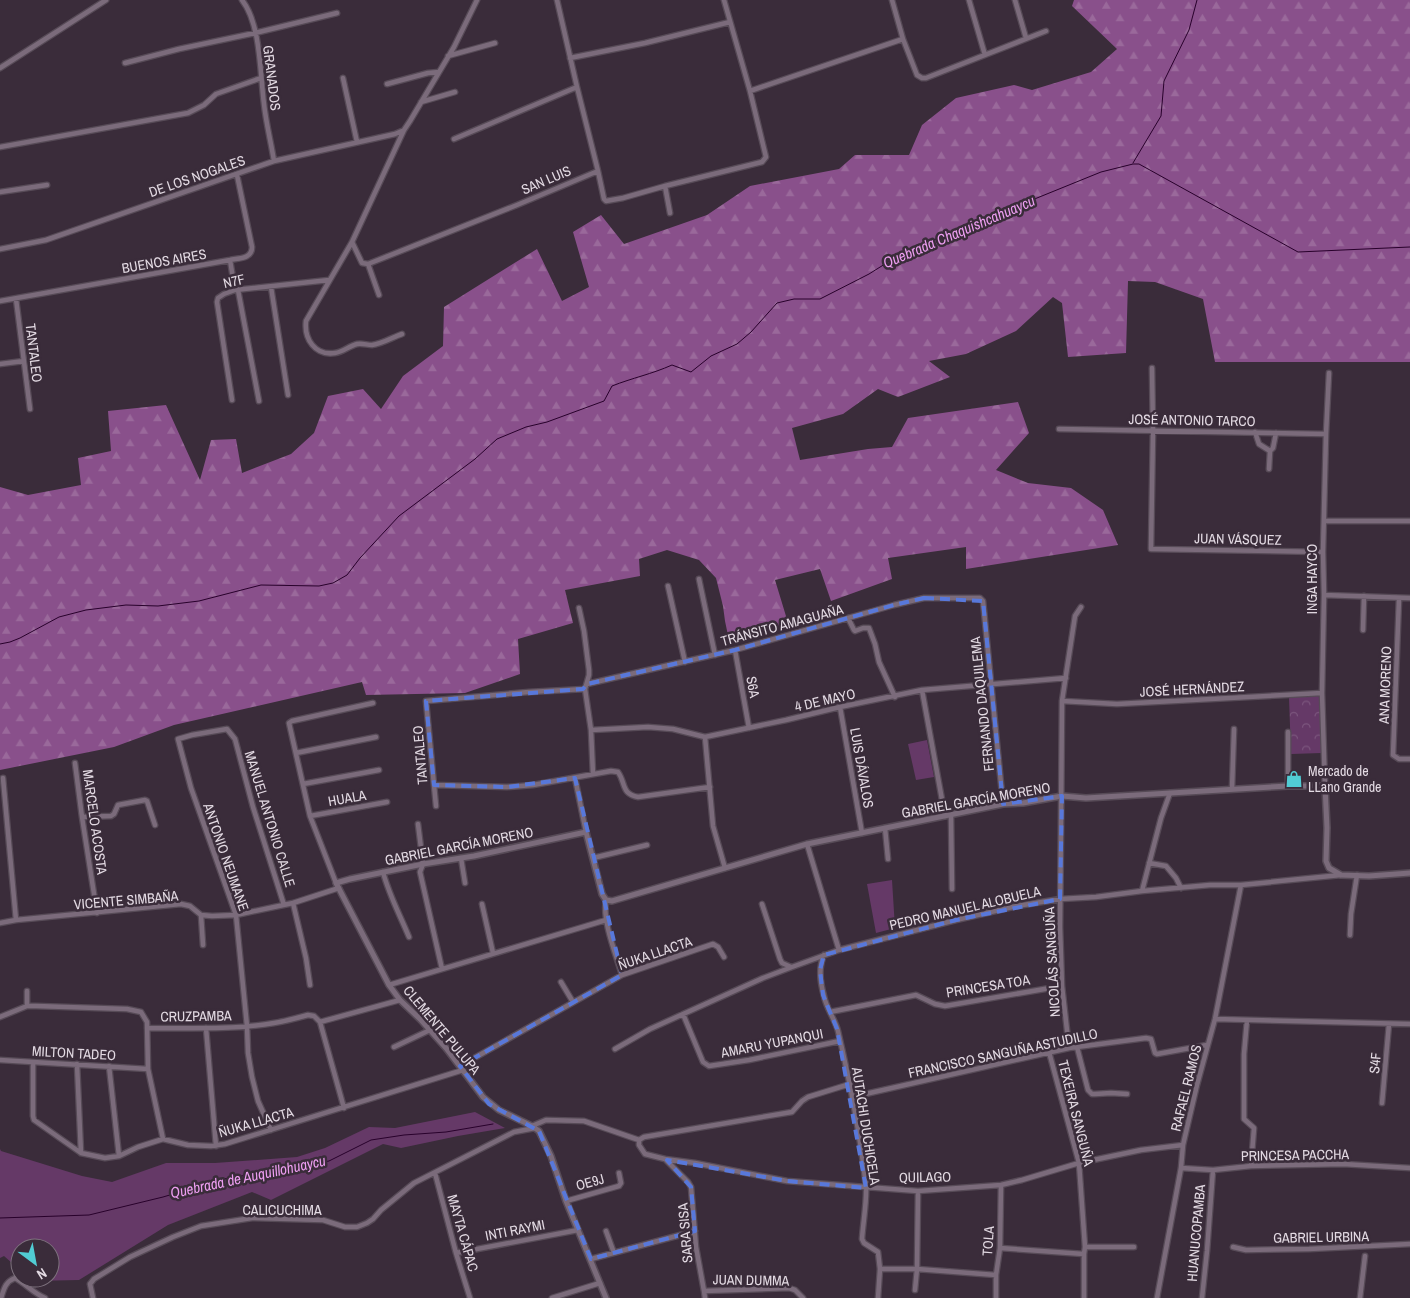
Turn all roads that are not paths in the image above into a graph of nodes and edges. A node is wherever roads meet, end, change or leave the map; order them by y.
1 (106, 0) edge
2 (242, 0) edge
3 (477, 0) edge
4 (557, 0) edge
5 (724, 0) edge
6 (892, 0) edge
7 (969, 0) edge
8 (1015, 0) edge
9 (337, 13) dead end
10 (730, 22) junction
11 (1046, 31) dead end
12 (255, 33) junction
13 (1026, 38) junction
14 (904, 39) junction
15 (495, 43) dead end
16 (984, 55) junction
17 (448, 56) junction
18 (570, 58) junction
19 (125, 63) dead end
20 (0, 68) edge
21 (439, 72) junction
22 (262, 78) junction
23 (343, 78) dead end
24 (387, 84) dead end
25 (577, 87) junction
26 (750, 91) junction
27 (455, 92) dead end
28 (421, 102) junction
29 (404, 130) junction
30 (454, 138) dead end
31 (357, 142) junction
32 (0, 146) edge
33 (274, 161) junction
34 (598, 171) junction
35 (238, 174) junction
36 (47, 184) dead end
37 (665, 186) junction
38 (0, 192) edge
39 (670, 213) dead end
40 (352, 242) junction
41 (0, 249) edge
42 (230, 260) junction
43 (368, 264) junction
44 (329, 280) junction
45 (272, 287) junction
46 (237, 290) junction
47 (379, 295) dead end
48 (16, 299) junction
49 (0, 301) edge
50 (402, 334) dead end
51 (24, 361) junction
52 (0, 364) edge
53 (1152, 368) dead end
54 (1329, 373) dead end
55 (288, 395) dead end
56 (232, 400) dead end
57 (259, 401) dead end
58 (30, 408) dead end
59 (1059, 429) dead end
60 (1153, 431) junction
61 (1255, 432) junction
62 (1276, 433) junction
63 (1326, 434) junction
64 (1270, 451) junction
65 (1269, 469) dead end
66 (1324, 521) junction
67 (1410, 521) edge
68 (1323, 552) junction
69 (699, 579) dead end
70 (668, 586) dead end
71 (1324, 595) junction
72 (1364, 596) junction
73 (1410, 598) edge
74 (1399, 599) junction
75 (982, 601) joint
76 (1081, 607) dead end
77 (579, 608) dead end
78 (848, 618) junction
79 (1363, 630) dead end
80 (735, 650) junction
81 (715, 655) junction
82 (685, 662) junction
83 (1066, 678) junction
84 (991, 685) junction
85 (586, 687) junction
86 (922, 690) junction
87 (1322, 693) junction
88 (894, 697) junction
89 (426, 701) joint
90 (1062, 701) junction
91 (373, 703) dead end
92 (840, 707) junction
93 (749, 728) junction
94 (1234, 729) dead end
95 (591, 730) junction
96 (1288, 732) dead end
97 (376, 737) dead end
98 (705, 737) junction
99 (178, 739) joint
100 (296, 753) junction
101 (1410, 759) edge
102 (76, 763) dead end
103 (379, 770) dead end
104 (593, 774) junction
105 (3, 778) dead end
106 (575, 778) junction
107 (303, 784) junction
108 (434, 785) junction
109 (1288, 786) junction
110 (1325, 786) junction
111 (710, 787) junction
112 (1232, 789) junction
113 (1170, 793) junction
114 (1062, 796) junction
115 (387, 802) dead end
116 (1003, 804) junction
117 (436, 806) dead end
118 (948, 815) junction
119 (310, 816) junction
120 (82, 817) junction
121 (418, 824) dead end
122 (155, 825) dead end
123 (885, 828) junction
124 (586, 832) junction
125 (862, 833) junction
126 (807, 844) junction
127 (646, 845) dead end
128 (460, 858) junction
129 (593, 858) junction
130 (888, 859) dead end
131 (1149, 863) junction
132 (423, 864) junction
133 (725, 868) junction
134 (383, 872) junction
135 (1410, 873) edge
136 (1341, 875) junction
137 (1357, 875) junction
138 (465, 882) dead end
139 (1241, 885) junction
140 (338, 886) junction
141 (1181, 888) junction
142 (952, 889) dead end
143 (1142, 891) junction
144 (1060, 899) junction
145 (606, 900) junction
146 (293, 903) junction
147 (482, 904) dead end
148 (762, 904) dead end
149 (284, 905) junction
150 (98, 914) junction
151 (236, 914) junction
152 (201, 915) junction
153 (16, 920) junction
154 (606, 920) junction
155 (0, 923) edge
156 (1350, 935) dead end
157 (409, 937) dead end
158 (203, 945) dead end
159 (838, 950) junction
160 (493, 953) junction
161 (824, 955) junction
162 (724, 956) dead end
163 (792, 967) junction
164 (442, 969) junction
165 (622, 975) junction
166 (561, 982) dead end
167 (310, 985) dead end
168 (389, 985) junction
169 (1062, 986) junction
170 (27, 990) dead end
171 (400, 1000) junction
172 (573, 1002) junction
173 (27, 1006) junction
174 (830, 1012) junction
175 (683, 1014) junction
176 (0, 1017) edge
177 (1215, 1019) junction
178 (1247, 1020) junction
179 (320, 1022) junction
180 (1390, 1024) junction
181 (1410, 1024) edge
182 (247, 1026) junction
183 (147, 1028) junction
184 (206, 1028) junction
185 (430, 1030) junction
186 (840, 1041) junction
187 (1208, 1045) junction
188 (394, 1047) dead end
189 (1077, 1047) junction
190 (1069, 1048) junction
191 (615, 1049) dead end
192 (1049, 1052) junction
193 (0, 1060) edge
194 (33, 1062) junction
195 (78, 1064) junction
196 (108, 1066) junction
197 (461, 1068) junction
198 (148, 1069) junction
199 (850, 1084) junction
200 (1127, 1094) dead end
201 (852, 1097) junction
202 (1382, 1104) dead end
203 (344, 1108) junction
204 (534, 1127) junction
205 (271, 1130) junction
206 (163, 1139) junction
207 (639, 1140) junction
208 (1183, 1145) junction
209 (216, 1146) junction
210 (81, 1153) junction
211 (119, 1156) junction
212 (665, 1159) junction
213 (1079, 1163) junction
214 (1251, 1166) junction
215 (1181, 1168) junction
216 (1410, 1168) edge
217 (1213, 1170) junction
218 (435, 1173) junction
219 (619, 1173) dead end
220 (1002, 1185) junction
221 (866, 1188) junction
222 (918, 1191) junction
223 (566, 1200) junction
224 (578, 1230) junction
225 (606, 1231) dead end
226 (695, 1231) junction
227 (1410, 1244) edge
228 (1085, 1247) junction
229 (1134, 1247) dead end
230 (1233, 1247) dead end
231 (1000, 1248) junction
232 (614, 1252) junction
233 (456, 1253) junction
234 (1084, 1254) junction
235 (1365, 1256) dead end
236 (591, 1259) junction
237 (880, 1269) junction
238 (917, 1270) junction
239 (996, 1275) junction
240 (600, 1283) junction
241 (915, 1290) dead end
242 (704, 1291) junction
243 (1, 1298) edge
244 (44, 1298) edge
245 (92, 1298) edge
246 (470, 1298) edge
247 (552, 1298) edge
248 (606, 1298) edge
249 (705, 1298) edge
250 (803, 1298) edge
251 (878, 1298) edge
252 (996, 1298) edge
253 (1084, 1298) edge
254 (1157, 1298) edge
255 (1202, 1298) edge
256 (1360, 1298) edge

1 - 20 street
2 - 12 street, GRANADOS
3 - 17 street
4 - 18 street
5 - 10 street
6 - 14 street
7 - 16 street
8 - 13 street
9 - 12 street
10 - 18 street
10 - 26 street
11 - 13 street
12 - 19 street
12 - 22 street, GRANADOS
13 - 16 street
14 - 16 street
14 - 26 street
15 - 17 street
17 - 21 street
18 - 25 street
21 - 24 street
21 - 28 street
22 - 32 street
22 - 33 street, GRANADOS
23 - 31 street
25 - 30 street
25 - 34 street
26 - 37 street
27 - 28 street
28 - 29 street
29 - 31 street, DE LOS NOGALES
29 - 40 street
31 - 33 street, DE LOS NOGALES
33 - 35 street, DE LOS NOGALES
34 - 37 street
34 - 43 street, SAN LUIS
35 - 41 street, DE LOS NOGALES
35 - 42 street, BUENOS AIRES
36 - 38 street
37 - 39 street
40 - 43 street
40 - 44 street
42 - 46 street
42 - 48 street, BUENOS AIRES
43 - 47 street
44 - 45 street, N7F
44 - 50 street
45 - 46 street, N7F
45 - 55 street
46 - 56 street, N7F
46 - 57 street
48 - 49 street, BUENOS AIRES
48 - 51 street, TANTALEO
51 - 52 street
51 - 58 street, TANTALEO
53 - 60 street
54 - 63 street, INGA HAYCO
59 - 60 street, JOSÉ ANTONIO TARCO
60 - 61 street, JOSÉ ANTONIO TARCO
60 - 68 street, JUAN VÁSQUEZ
61 - 62 street, JOSÉ ANTONIO TARCO
61 - 64 street
62 - 63 street, JOSÉ ANTONIO TARCO
62 - 64 street
63 - 66 street, INGA HAYCO
64 - 65 street
66 - 67 street
66 - 68 street, INGA HAYCO
68 - 71 street, INGA HAYCO
69 - 81 street
70 - 82 street
71 - 72 street
71 - 87 street, INGA HAYCO
72 - 74 street
72 - 79 street
73 - 74 street
74 - 101 street, ANA MORENO
75 - 78 street, TRÁNSITO AMAGUAÑA
75 - 84 street, FERNANDO DAQUILEMA
76 - 83 street, NICOLÁS SANGUÑA
77 - 85 street
78 - 80 street, TRÁNSITO AMAGUAÑA
78 - 88 street
80 - 81 street, TRÁNSITO AMAGUAÑA
80 - 93 street, S6A
81 - 82 street, TRÁNSITO AMAGUAÑA
82 - 85 street, TRÁNSITO AMAGUAÑA
83 - 84 street, 4 DE MAYO
83 - 90 street, NICOLÁS SANGUÑA
84 - 86 street, 4 DE MAYO
84 - 116 street, FERNANDO DAQUILEMA
85 - 89 street, TRÁNSITO AMAGUAÑA
85 - 95 street
86 - 88 street, 4 DE MAYO
86 - 118 street
87 - 90 street, JOSÉ HERNÁNDEZ
87 - 110 street, INGA HAYCO
88 - 92 street, 4 DE MAYO
89 - 108 street, TANTALEO
90 - 114 street, NICOLÁS SANGUÑA
91 - 100 street, CLEMENTE PULUPA
92 - 93 street, 4 DE MAYO
92 - 125 street, LUIS DÁVALOS
93 - 98 street, 4 DE MAYO
94 - 112 street
95 - 98 street, 4 DE MAYO
95 - 104 street
96 - 109 street
97 - 100 street
98 - 111 street
99 - 149 street, MANUEL ANTONIO CALLE
99 - 151 street, ANTONIO NEUMANE
100 - 107 street, CLEMENTE PULUPA
102 - 120 street, MARCELO ACOSTA
103 - 107 street
104 - 106 street
104 - 111 street
105 - 153 street
106 - 108 street
106 - 124 street
107 - 119 street, CLEMENTE PULUPA
108 - 117 street, TANTALEO
109 - 110 street, GABRIEL GARCÍA MORENO
109 - 112 street, GABRIEL GARCÍA MORENO
110 - 136 street
111 - 133 street
112 - 113 street, GABRIEL GARCÍA MORENO
113 - 114 street, GABRIEL GARCÍA MORENO
113 - 131 street
114 - 116 street, GABRIEL GARCÍA MORENO
114 - 144 street, NICOLÁS SANGUÑA
115 - 119 street, HUALA
116 - 118 street, GABRIEL GARCÍA MORENO
118 - 123 street, GABRIEL GARCÍA MORENO
118 - 142 street
119 - 140 street, CLEMENTE PULUPA
120 - 122 street
120 - 150 street, MARCELO ACOSTA
121 - 132 street
123 - 125 street, GABRIEL GARCÍA MORENO
123 - 130 street
124 - 128 street, GABRIEL GARCÍA MORENO
124 - 129 street
125 - 126 street, GABRIEL GARCÍA MORENO
126 - 133 street, GABRIEL GARCÍA MORENO
126 - 159 street
127 - 129 street
128 - 132 street, GABRIEL GARCÍA MORENO
128 - 138 street
129 - 145 street
131 - 141 street
131 - 143 street
132 - 134 street, GABRIEL GARCÍA MORENO
132 - 164 street
133 - 145 street, GABRIEL GARCÍA MORENO
134 - 140 street, GABRIEL GARCÍA MORENO
134 - 157 street
135 - 137 street
136 - 137 street
136 - 139 street, PEDRO MANUEL ALOBUELA
137 - 156 street
139 - 141 street, PEDRO MANUEL ALOBUELA
139 - 177 street, RAFAEL RAMOS
140 - 146 street, VICENTE SIMBAÑA
140 - 168 street, CLEMENTE PULUPA
141 - 143 street, PEDRO MANUEL ALOBUELA
143 - 144 street, PEDRO MANUEL ALOBUELA
144 - 159 street, PEDRO MANUEL ALOBUELA
144 - 169 street, NICOLÁS SANGUÑA
145 - 154 street
146 - 149 street, VICENTE SIMBAÑA
146 - 167 street
147 - 160 street
148 - 163 street
149 - 151 street, VICENTE SIMBAÑA
150 - 152 street, VICENTE SIMBAÑA
150 - 153 street, VICENTE SIMBAÑA
151 - 152 street, VICENTE SIMBAÑA
151 - 182 street, ANTONIO NEUMANE
152 - 158 street
153 - 155 street, VICENTE SIMBAÑA
154 - 160 street
154 - 165 street
159 - 161 street, PEDRO MANUEL ALOBUELA
160 - 164 street
161 - 163 street, PEDRO MANUEL ALOBUELA
161 - 174 street, AUTACHI DUCHICELA
162 - 165 street, ÑUKA LLACTA
163 - 175 street, PEDRO MANUEL ALOBUELA
164 - 168 street
165 - 172 street, ÑUKA LLACTA
166 - 172 street
168 - 171 street, CLEMENTE PULUPA
169 - 174 street, PRINCESA TOA
169 - 190 street, NICOLÁS SANGUÑA
170 - 173 street
171 - 179 street, CRUZPAMBA
171 - 185 street, CLEMENTE PULUPA
172 - 197 street, ÑUKA LLACTA
173 - 176 street, CRUZPAMBA
173 - 183 street, CRUZPAMBA
174 - 186 street, AUTACHI DUCHICELA
175 - 186 street, AMARU YUPANQUI
175 - 191 street, PEDRO MANUEL ALOBUELA
177 - 178 street
177 - 187 street, RAFAEL RAMOS
178 - 180 street
178 - 214 street
179 - 182 street, CRUZPAMBA
179 - 203 street
180 - 181 street
180 - 202 street, S4F
182 - 184 street, CRUZPAMBA
182 - 205 street, ANTONIO NEUMANE
183 - 184 street, CRUZPAMBA
183 - 198 street
184 - 209 street
185 - 188 street
185 - 197 street, CLEMENTE PULUPA
186 - 199 street, AUTACHI DUCHICELA
187 - 189 street, FRANCISCO SANGUÑA ASTUDILLO
187 - 208 street, RAFAEL RAMOS
189 - 190 street, FRANCISCO SANGUÑA ASTUDILLO
189 - 200 street
190 - 192 street, FRANCISCO SANGUÑA ASTUDILLO
192 - 201 street, FRANCISCO SANGUÑA ASTUDILLO
192 - 213 street, TEXEIRA SANGUÑA
193 - 194 street, MILTON TADEO
194 - 195 street, MILTON TADEO
194 - 210 street
195 - 196 street, MILTON TADEO
195 - 210 street
196 - 198 street, MILTON TADEO
196 - 211 street
197 - 203 street, ÑUKA LLACTA
197 - 204 street, CLEMENTE PULUPA
198 - 206 street
199 - 201 street, AUTACHI DUCHICELA
199 - 207 street
201 - 221 street, AUTACHI DUCHICELA
203 - 205 street, ÑUKA LLACTA
204 - 207 street, CALICUCHIMA
204 - 218 street, CALICUCHIMA
204 - 223 street
205 - 209 street, ÑUKA LLACTA
206 - 209 street, ÑUKA LLACTA
206 - 211 street
207 - 212 street, SARA SISA
208 - 213 street, QUILAGO
208 - 215 street, RAFAEL RAMOS
210 - 211 street
212 - 221 street, QUILAGO
212 - 226 street, SARA SISA
213 - 220 street, QUILAGO
213 - 228 street, TEXEIRA SANGUÑA
214 - 216 street, PRINCESA PACCHA
214 - 217 street, PRINCESA PACCHA
215 - 217 street, PRINCESA PACCHA
215 - 254 street, RAFAEL RAMOS
217 - 255 street, HUANUCOPAMBA
218 - 233 street, MAYTA CÁPAC
218 - 245 street, CALICUCHIMA
219 - 223 street, OE9J
220 - 222 street, QUILAGO
220 - 231 street, TOLA
221 - 222 street, QUILAGO
221 - 237 street, AUTACHI DUCHICELA
222 - 238 street
223 - 224 street
224 - 233 street, INTI RAYMI
224 - 236 street
225 - 232 street
226 - 232 street
226 - 242 street, SARA SISA
227 - 230 street, GABRIEL URBINA
228 - 229 street
228 - 234 street, TEXEIRA SANGUÑA
231 - 234 street
231 - 239 street, TOLA
232 - 236 street
233 - 246 street, MAYTA CÁPAC
234 - 253 street, TEXEIRA SANGUÑA
235 - 256 street
236 - 240 street
237 - 238 street
237 - 251 street, AUTACHI DUCHICELA
238 - 239 street
238 - 241 street
239 - 252 street, TOLA
240 - 247 street
240 - 248 street
242 - 249 street, JUAN DUMMA
242 - 250 street, JUAN DUMMA
243 - 244 street

